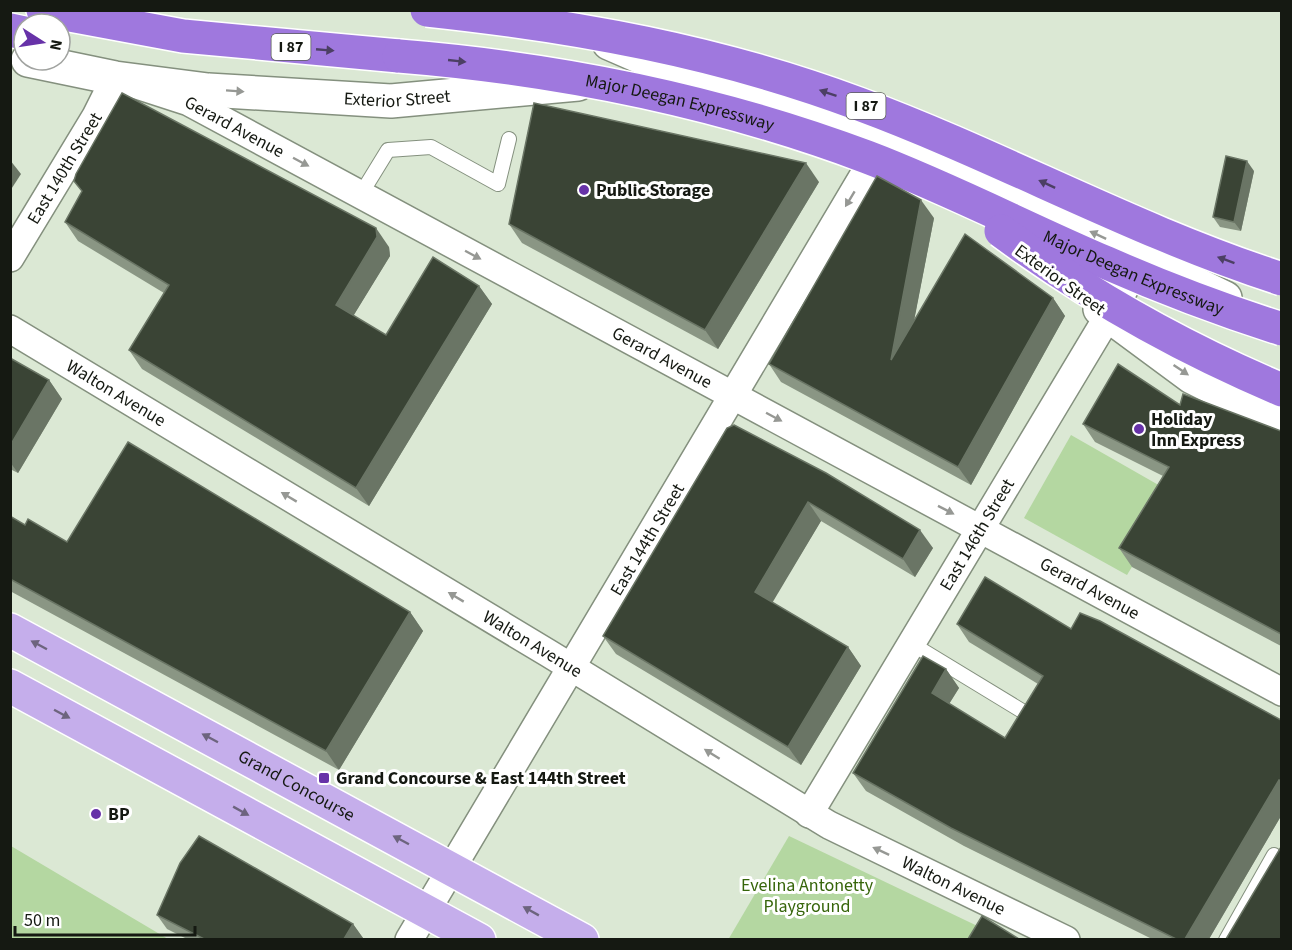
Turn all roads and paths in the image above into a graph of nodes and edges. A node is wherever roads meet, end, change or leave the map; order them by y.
1 (44, 10) edge
2 (427, 10) edge
3 (532, 10) edge
4 (183, 36) junction
5 (594, 37) junction
6 (72, 39) edge
7 (72, 69) edge
8 (678, 73) junction
9 (115, 78) junction
10 (588, 83) junction
11 (509, 139) dead end
12 (883, 144) junction
13 (946, 191) junction
14 (361, 194) junction
15 (1144, 256) junction
16 (10, 258) edge
17 (1281, 279) edge
18 (1109, 316) junction
19 (10, 329) edge
20 (1281, 329) edge
21 (1281, 390) edge
22 (732, 395) junction
23 (1281, 422) edge
24 (982, 528) junction
25 (10, 630) edge
26 (912, 644) junction
27 (573, 668) junction
28 (10, 686) edge
29 (1281, 692) edge
30 (1032, 717) edge
31 (809, 814) junction
32 (1274, 855) edge
33 (452, 868) junction
34 (426, 911) junction
35 (409, 939) edge
36 (478, 939) edge
37 (582, 939) edge
38 (1066, 939) edge
39 (1226, 939) edge

1 - 4 highway, Major Deegan Expressway / I 87
17 -> 2 highway, I 87, bridge
3 - 5 main road, Exterior Street
4 - 6 highway
4 -> 13 highway, Major Deegan Expressway / I 87, bridge
5 - 8 main road, Exterior Street
5 - 10 main road
7 - 9 main road, Gerard Avenue
8 - 10 main road, Exterior Street
8 - 12 main road, Exterior Street
9 -> 10 main road, Exterior Street
9 -> 14 street, Gerard Avenue
9 - 16 street, East 140th Street
11 - 14 lane
15 -> 12 main road, Exterior Street
12 - 18 main road, Exterior Street
12 -> 22 street, East 144th Street
13 - 20 highway, Major Deegan Expressway / I 87, bridge
13 - 21 highway, bridge
14 -> 22 street, Gerard Avenue
15 - 18 street, East 146th Street
15 - 20 main road, Exterior Street
18 -> 23 main road, Exterior Street
18 - 24 street, East 146th Street
27 -> 19 street, Walton Avenue
22 -> 24 street, Gerard Avenue
22 - 27 street, East 144th Street
24 - 26 street, East 146th Street
24 - 29 street, Gerard Avenue
33 -> 25 main road, Grand Concourse
26 - 30 lane
26 - 31 street, East 146th Street
31 -> 27 street, Walton Avenue
27 - 33 street, East 144th Street
28 -> 34 main road
38 -> 31 street, Walton Avenue
32 - 39 lane
33 - 34 street, East 144th Street
37 -> 33 main road, Grand Concourse
34 - 35 street, East 144th Street
34 - 36 main road

